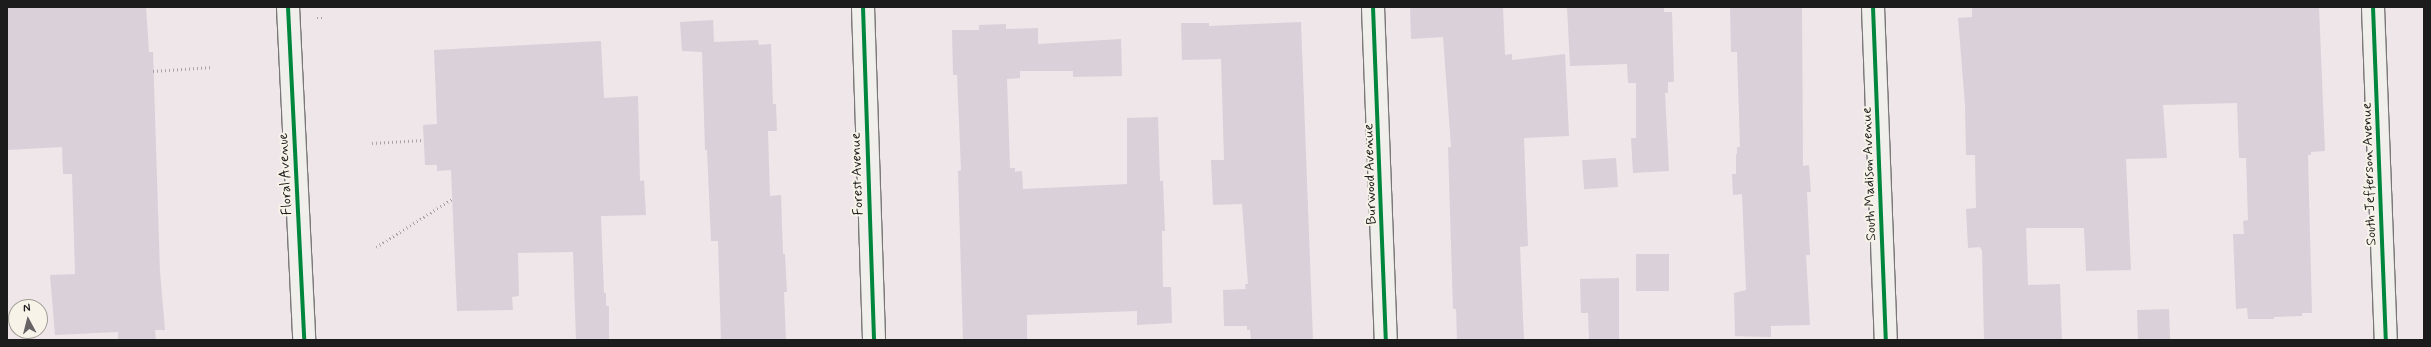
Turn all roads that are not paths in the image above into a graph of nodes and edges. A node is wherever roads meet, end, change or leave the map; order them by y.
1 (288, 7) edge
2 (863, 7) edge
3 (1373, 7) edge
4 (1873, 7) edge
5 (2373, 7) edge
6 (304, 340) edge
7 (874, 340) edge
8 (1386, 340) edge
9 (1886, 340) edge
10 (2386, 340) edge

1 - 6 street, Floral Avenue
2 - 7 street, Forest Avenue
3 - 8 street, Burwood Avenue
4 - 9 street, South Madison Avenue
5 - 10 street, South Jefferson Avenue

